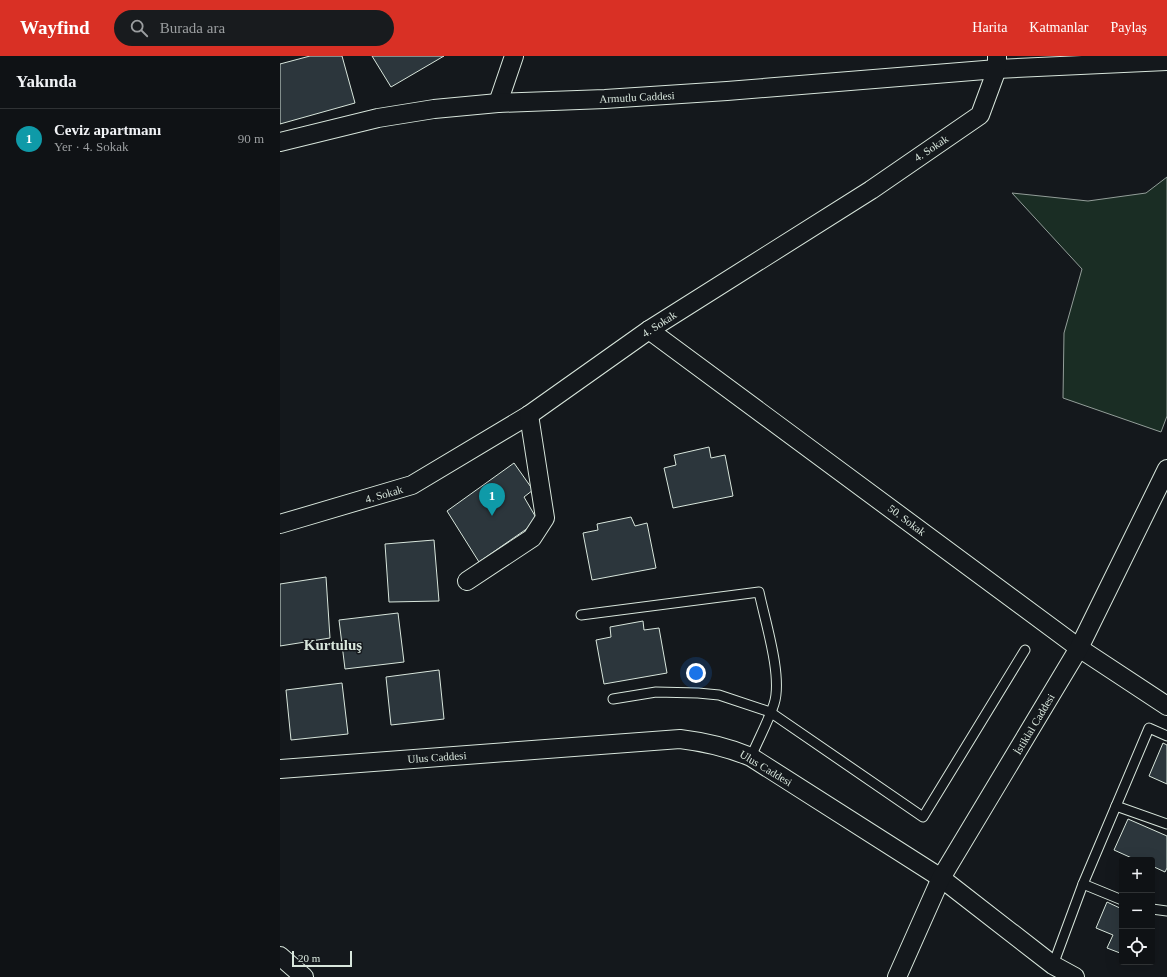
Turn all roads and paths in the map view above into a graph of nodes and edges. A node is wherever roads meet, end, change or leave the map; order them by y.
1 (514, 56) edge
2 (1167, 61) edge
3 (997, 62) edge
4 (498, 103) junction
5 (280, 142) edge
6 (650, 330) junction
7 (529, 415) junction
8 (1167, 469) edge
9 (280, 524) edge
10 (468, 581) dead end
11 (581, 615) dead end
12 (1079, 648) junction
13 (1025, 650) dead end
14 (613, 699) dead end
15 (1167, 706) edge
16 (770, 712) junction
17 (1167, 736) edge
18 (750, 757) junction
19 (280, 769) edge
20 (1116, 806) junction
21 (1167, 824) edge
22 (941, 878) junction
23 (1083, 884) junction
24 (1119, 899) edge
25 (1155, 909) edge
26 (1167, 911) edge
27 (280, 956) edge
28 (1053, 965) junction
29 (304, 977) edge
30 (897, 977) edge
31 (1075, 977) edge

1 - 4 street
2 - 3 street, Armutlu Caddesi
3 - 4 street, Armutlu Caddesi
3 - 6 street, 4. Sokak
4 - 5 street, Armutlu Caddesi
6 - 7 street, 4. Sokak
6 - 12 street, 50. Sokak
7 - 9 street, 4. Sokak
7 - 10 street
8 - 12 street, İstiklal Caddesi
11 - 16 lane
12 - 15 street, 50. Sokak
12 - 22 street, İstiklal Caddesi
13 - 16 lane
14 - 16 lane
16 - 18 lane
17 - 20 lane
18 - 19 street, Ulus Caddesi
18 - 22 street, Ulus Caddesi
20 - 21 lane
20 - 23 lane
22 - 28 street, Ulus Caddesi
22 - 30 street, İstiklal Caddesi
23 - 24 lane
23 - 28 lane
25 - 26 lane
27 - 29 street
28 - 31 street, Ulus Caddesi

